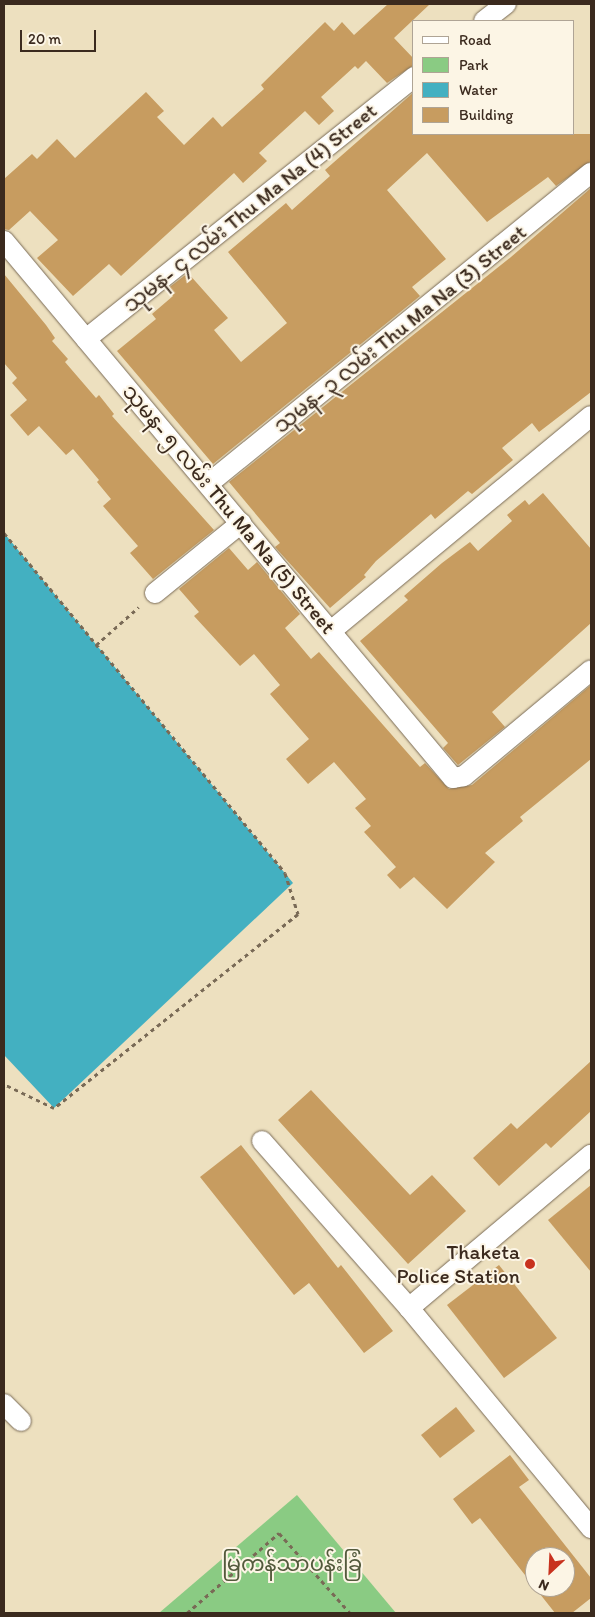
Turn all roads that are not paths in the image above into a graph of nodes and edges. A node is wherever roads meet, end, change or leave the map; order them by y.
1 (506, 4) edge
2 (485, 20) edge
3 (412, 79) edge
4 (591, 173) edge
5 (4, 241) edge
6 (86, 339) junction
7 (591, 416) edge
8 (208, 484) junction
9 (240, 523) junction
10 (155, 593) road end
11 (331, 631) junction
12 (591, 670) edge
13 (262, 1141) dead end
14 (591, 1155) edge
15 (409, 1308) junction
16 (4, 1404) edge
17 (22, 1421) dead end
18 (591, 1528) edge

1 - 2 street
3 - 6 street, သုမန- ၄ လမ်း Thu Ma Na (4) Street
4 - 8 street, သုမန- ၃ လမ်း Thu Ma Na (3) Street
5 - 6 street, သုမန- ၅ လမ်း Thu Ma Na (5) Street
6 - 8 street, သုမန- ၅ လမ်း Thu Ma Na (5) Street
7 - 11 street
8 - 9 street, သုမန- ၅ လမ်း Thu Ma Na (5) Street
9 - 10 street
9 - 11 street, သုမန- ၅ လမ်း Thu Ma Na (5) Street
11 - 12 street, သုမန- ၅ လမ်း Thu Ma Na (5) Street
13 - 15 street
14 - 15 street
15 - 18 street
16 - 17 street

